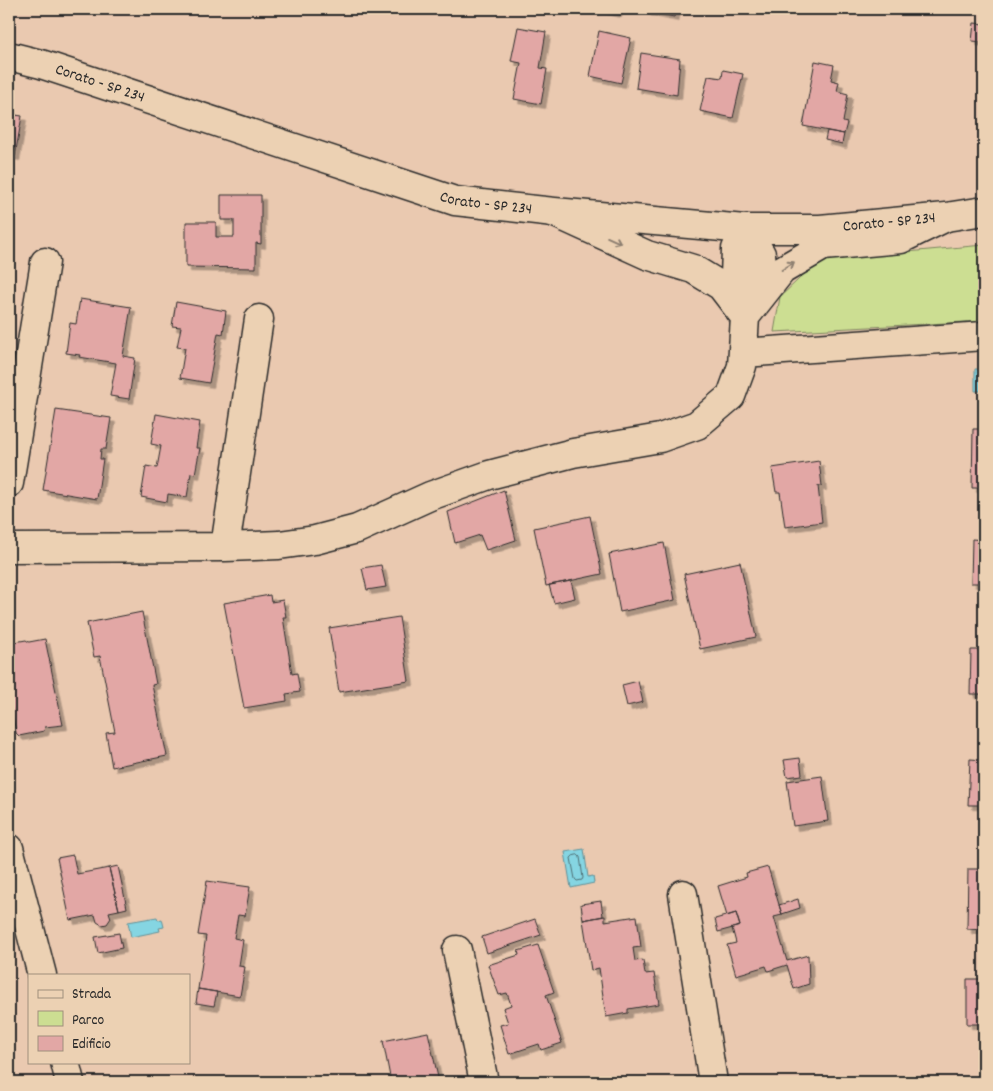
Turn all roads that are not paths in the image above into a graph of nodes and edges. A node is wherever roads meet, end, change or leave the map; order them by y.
1 (9, 56) edge
2 (984, 211) edge
3 (554, 212) junction
4 (946, 217) junction
5 (745, 229) junction
6 (45, 262) dead end
7 (746, 316) junction
8 (259, 319) dead end
9 (984, 336) edge
10 (743, 353) junction
11 (9, 483) edge
12 (225, 547) junction
13 (9, 548) edge
14 (9, 848) edge
15 (683, 894) dead end
16 (457, 950) dead end
17 (42, 974) edge
18 (66, 1064) edge
19 (70, 1082) edge
20 (484, 1082) edge
21 (713, 1082) edge

1 - 3 street, Corato - SP 234
2 - 4 street, Corato - SP 234
3 - 5 street, Corato - SP 234
3 -> 7 street
4 - 5 street, Corato - SP 234
7 -> 4 street
5 - 7 street
6 - 11 street
7 - 10 street
8 - 12 street
9 - 10 street
10 - 12 street
12 - 13 street
14 - 17 street
15 - 21 street
16 - 20 street
18 - 19 street

